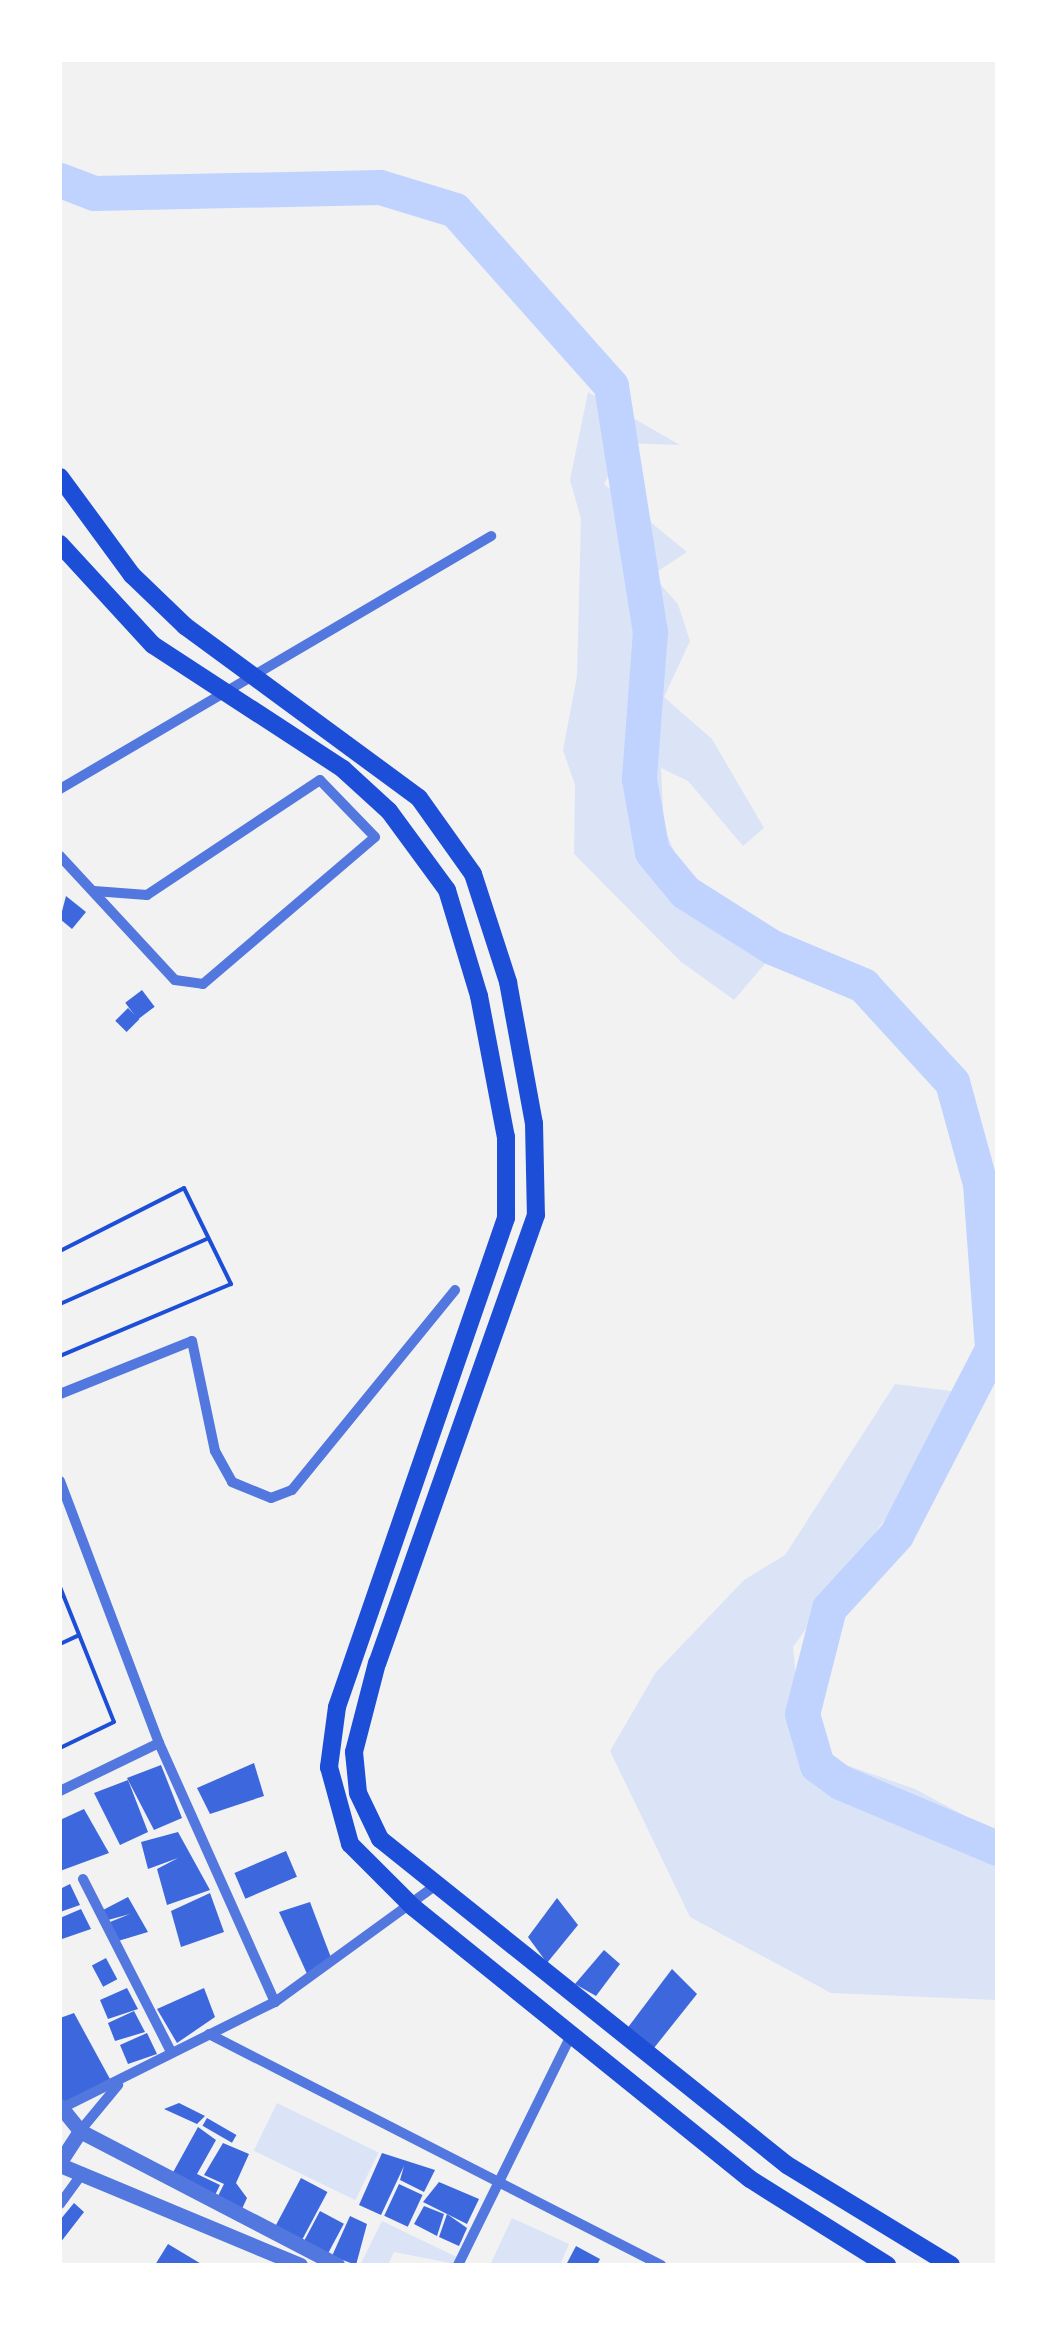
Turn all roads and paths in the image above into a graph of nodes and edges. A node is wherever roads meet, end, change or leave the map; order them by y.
1 (60, 476) edge
2 (491, 536) dead end
3 (60, 544) edge
4 (252, 673) junction
5 (222, 696) junction
6 (60, 789) edge
7 (60, 856) edge
8 (94, 891) junction
9 (209, 1238) junction
10 (60, 1250) edge
11 (455, 1290) dead end
12 (60, 1304) edge
13 (60, 1356) edge
14 (60, 1394) edge
15 (60, 1481) edge
16 (60, 1587) edge
17 (79, 1635) junction
18 (60, 1644) edge
19 (159, 1743) junction
20 (60, 1748) edge
21 (60, 1791) edge
22 (83, 1879) dead end
23 (432, 1888) junction
24 (414, 1906) junction
25 (275, 2002) junction
26 (209, 2034) junction
27 (570, 2037) junction
28 (172, 2052) junction
29 (122, 2080) junction
30 (62, 2107) edge
31 (80, 2132) junction
32 (60, 2163) edge
33 (84, 2170) junction
34 (497, 2177) junction
35 (60, 2204) edge
36 (276, 2260) edge
37 (300, 2265) edge
38 (337, 2265) edge
39 (458, 2265) edge
40 (661, 2265) edge
41 (887, 2265) edge
42 (951, 2265) edge

1 - 4 main road
2 - 4 street
3 - 5 main road
4 - 5 street
4 - 23 main road
5 - 6 street
5 - 24 main road
7 - 8 street
8 - 8 street
9 - 10 path
9 - 12 path
9 - 13 path
11 - 14 street
15 - 19 street
16 - 17 path
17 - 18 path
17 - 20 path
19 - 21 street
19 - 25 street
22 - 28 street
23 - 24 street
23 - 42 main road
24 - 25 street
24 - 27 main road
25 - 26 street
26 - 28 street
26 - 34 street
27 - 34 street
27 - 41 main road
28 - 29 street
29 - 30 street
29 - 31 street
30 - 31 street
31 - 32 street
31 - 38 street
32 - 33 street
33 - 35 street
33 - 36 street
34 - 39 street
34 - 40 street
36 - 37 street

